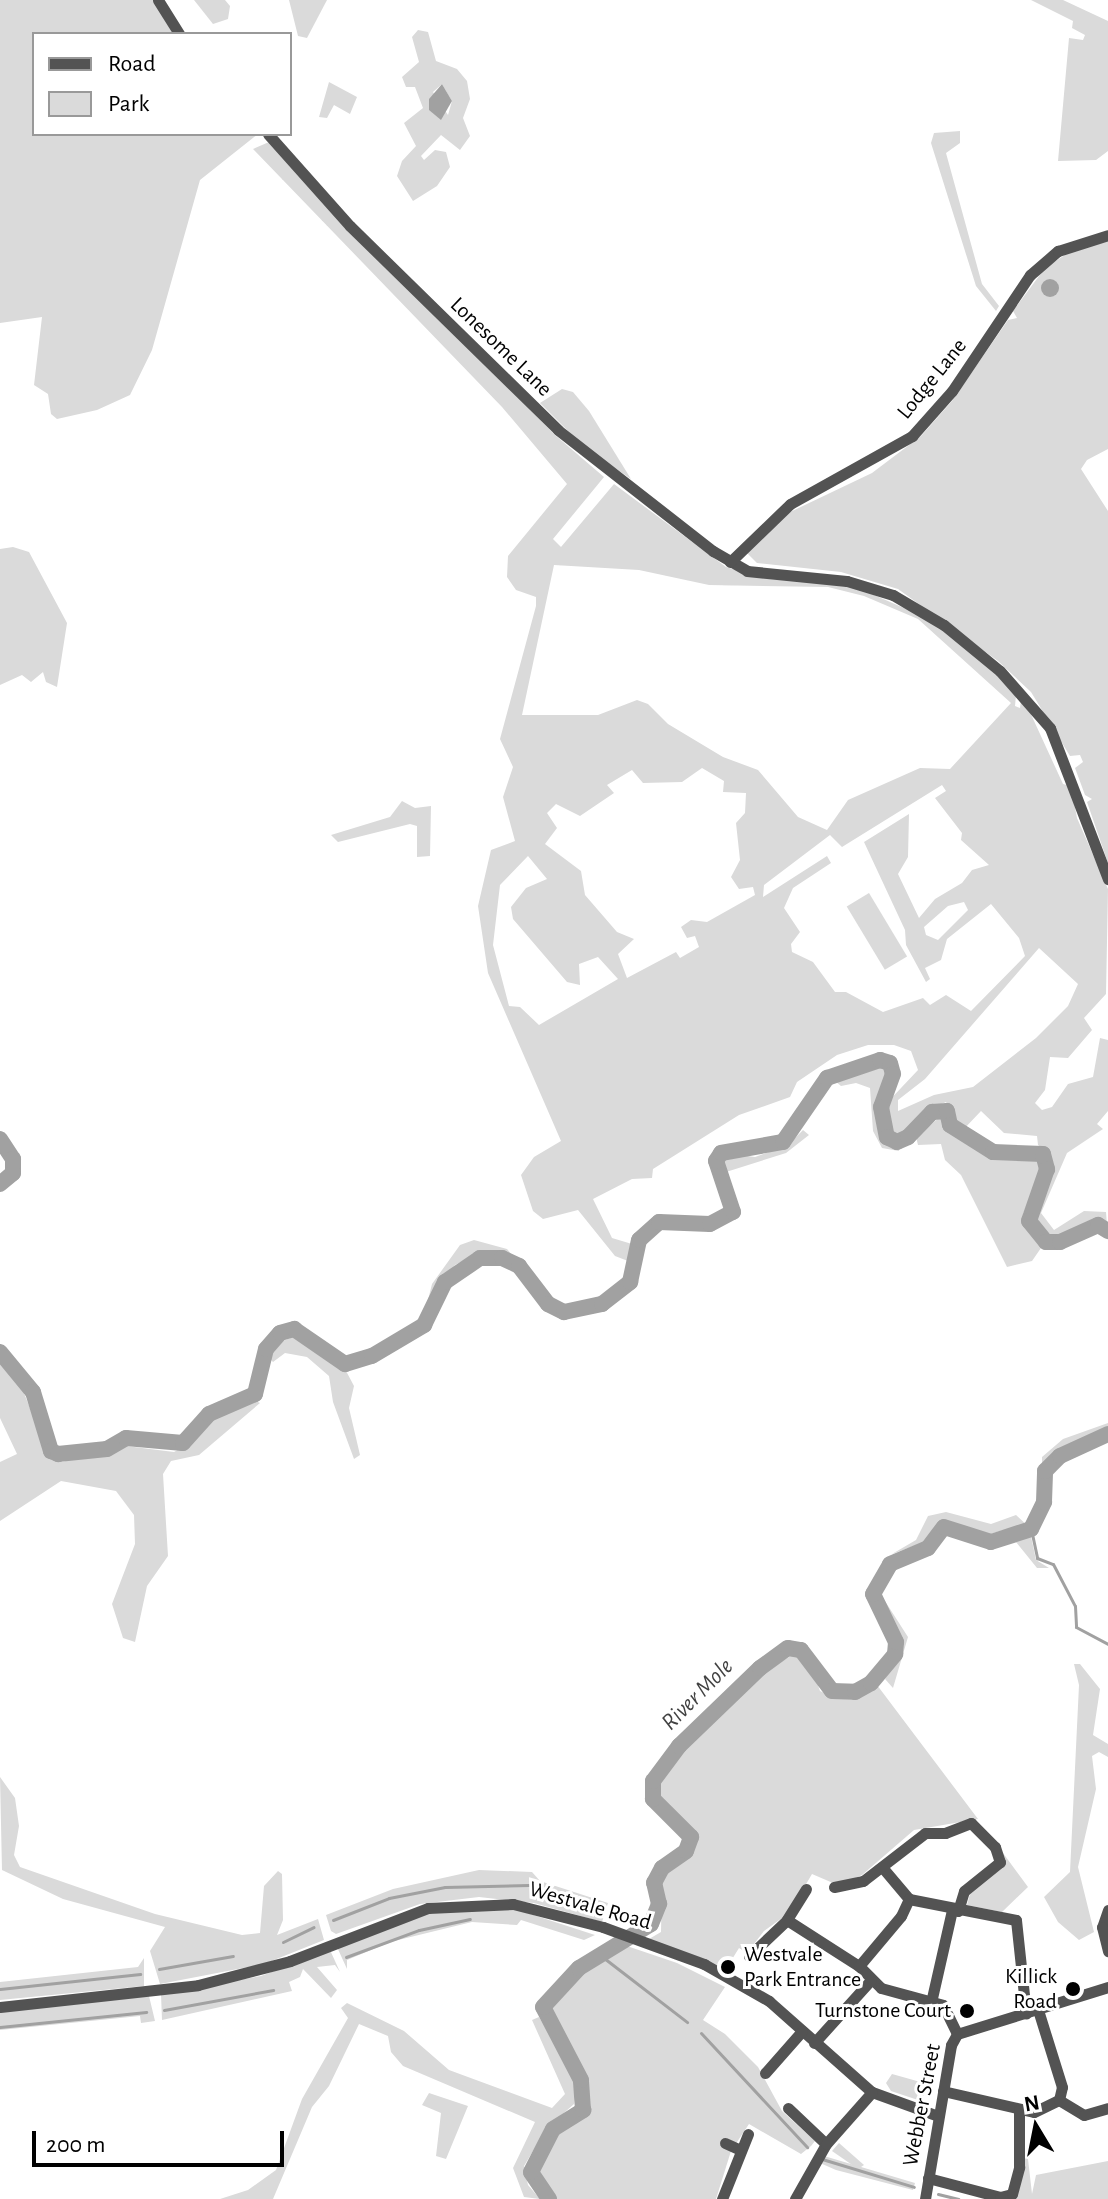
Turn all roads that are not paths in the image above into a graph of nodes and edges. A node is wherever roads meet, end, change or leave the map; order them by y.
1 (158, 0) edge
2 (178, 32) edge
3 (270, 136) edge
4 (1108, 235) edge
5 (730, 562) junction
6 (1108, 879) edge
7 (882, 1867) junction
8 (834, 1887) dead end
9 (806, 1889) dead end
10 (909, 1899) junction
11 (955, 1910) junction
12 (1108, 1910) edge
13 (787, 1920) junction
14 (1108, 1951) edge
15 (749, 1956) dead end
16 (859, 1966) junction
17 (870, 1981) junction
18 (1108, 1987) edge
19 (932, 1998) junction
20 (0, 2007) edge
21 (1032, 2012) junction
22 (802, 2031) junction
23 (957, 2034) junction
24 (814, 2043) junction
25 (765, 2073) dead end
26 (943, 2091) junction
27 (872, 2092) junction
28 (1059, 2100) junction
29 (788, 2108) dead end
30 (1108, 2108) edge
31 (1019, 2110) junction
32 (938, 2116) junction
33 (748, 2134) dead end
34 (725, 2143) dead end
35 (826, 2144) junction
36 (741, 2150) junction
37 (928, 2178) junction
38 (722, 2199) edge
39 (795, 2199) edge
40 (925, 2199) edge

1 - 2 street
3 - 5 street, Lonesome Lane
4 - 5 street, Lodge Lane
5 - 6 street, Lonesome Lane
7 - 8 street
7 - 10 street
7 - 11 street
9 - 13 street
10 - 11 street
10 - 16 street
11 - 19 street
11 - 21 street
12 - 14 street
13 - 15 street
13 - 16 street
16 - 17 street
17 - 19 street
17 - 24 street
18 - 21 street, Webber Street
19 - 23 street
20 - 22 street, Westvale Road
21 - 23 street, Webber Street
21 - 28 street
22 - 24 street, Westvale Road
22 - 25 street
23 - 26 street, Webber Street
24 - 27 street, Westvale Road
26 - 31 street
26 - 32 street, Webber Street
27 - 32 street, Westvale Road
27 - 35 street
28 - 30 street
28 - 31 street
29 - 35 street
31 - 37 street
32 - 37 street, Webber Street
33 - 36 street
34 - 36 street
35 - 39 street
36 - 38 street
37 - 40 street, Webber Street

